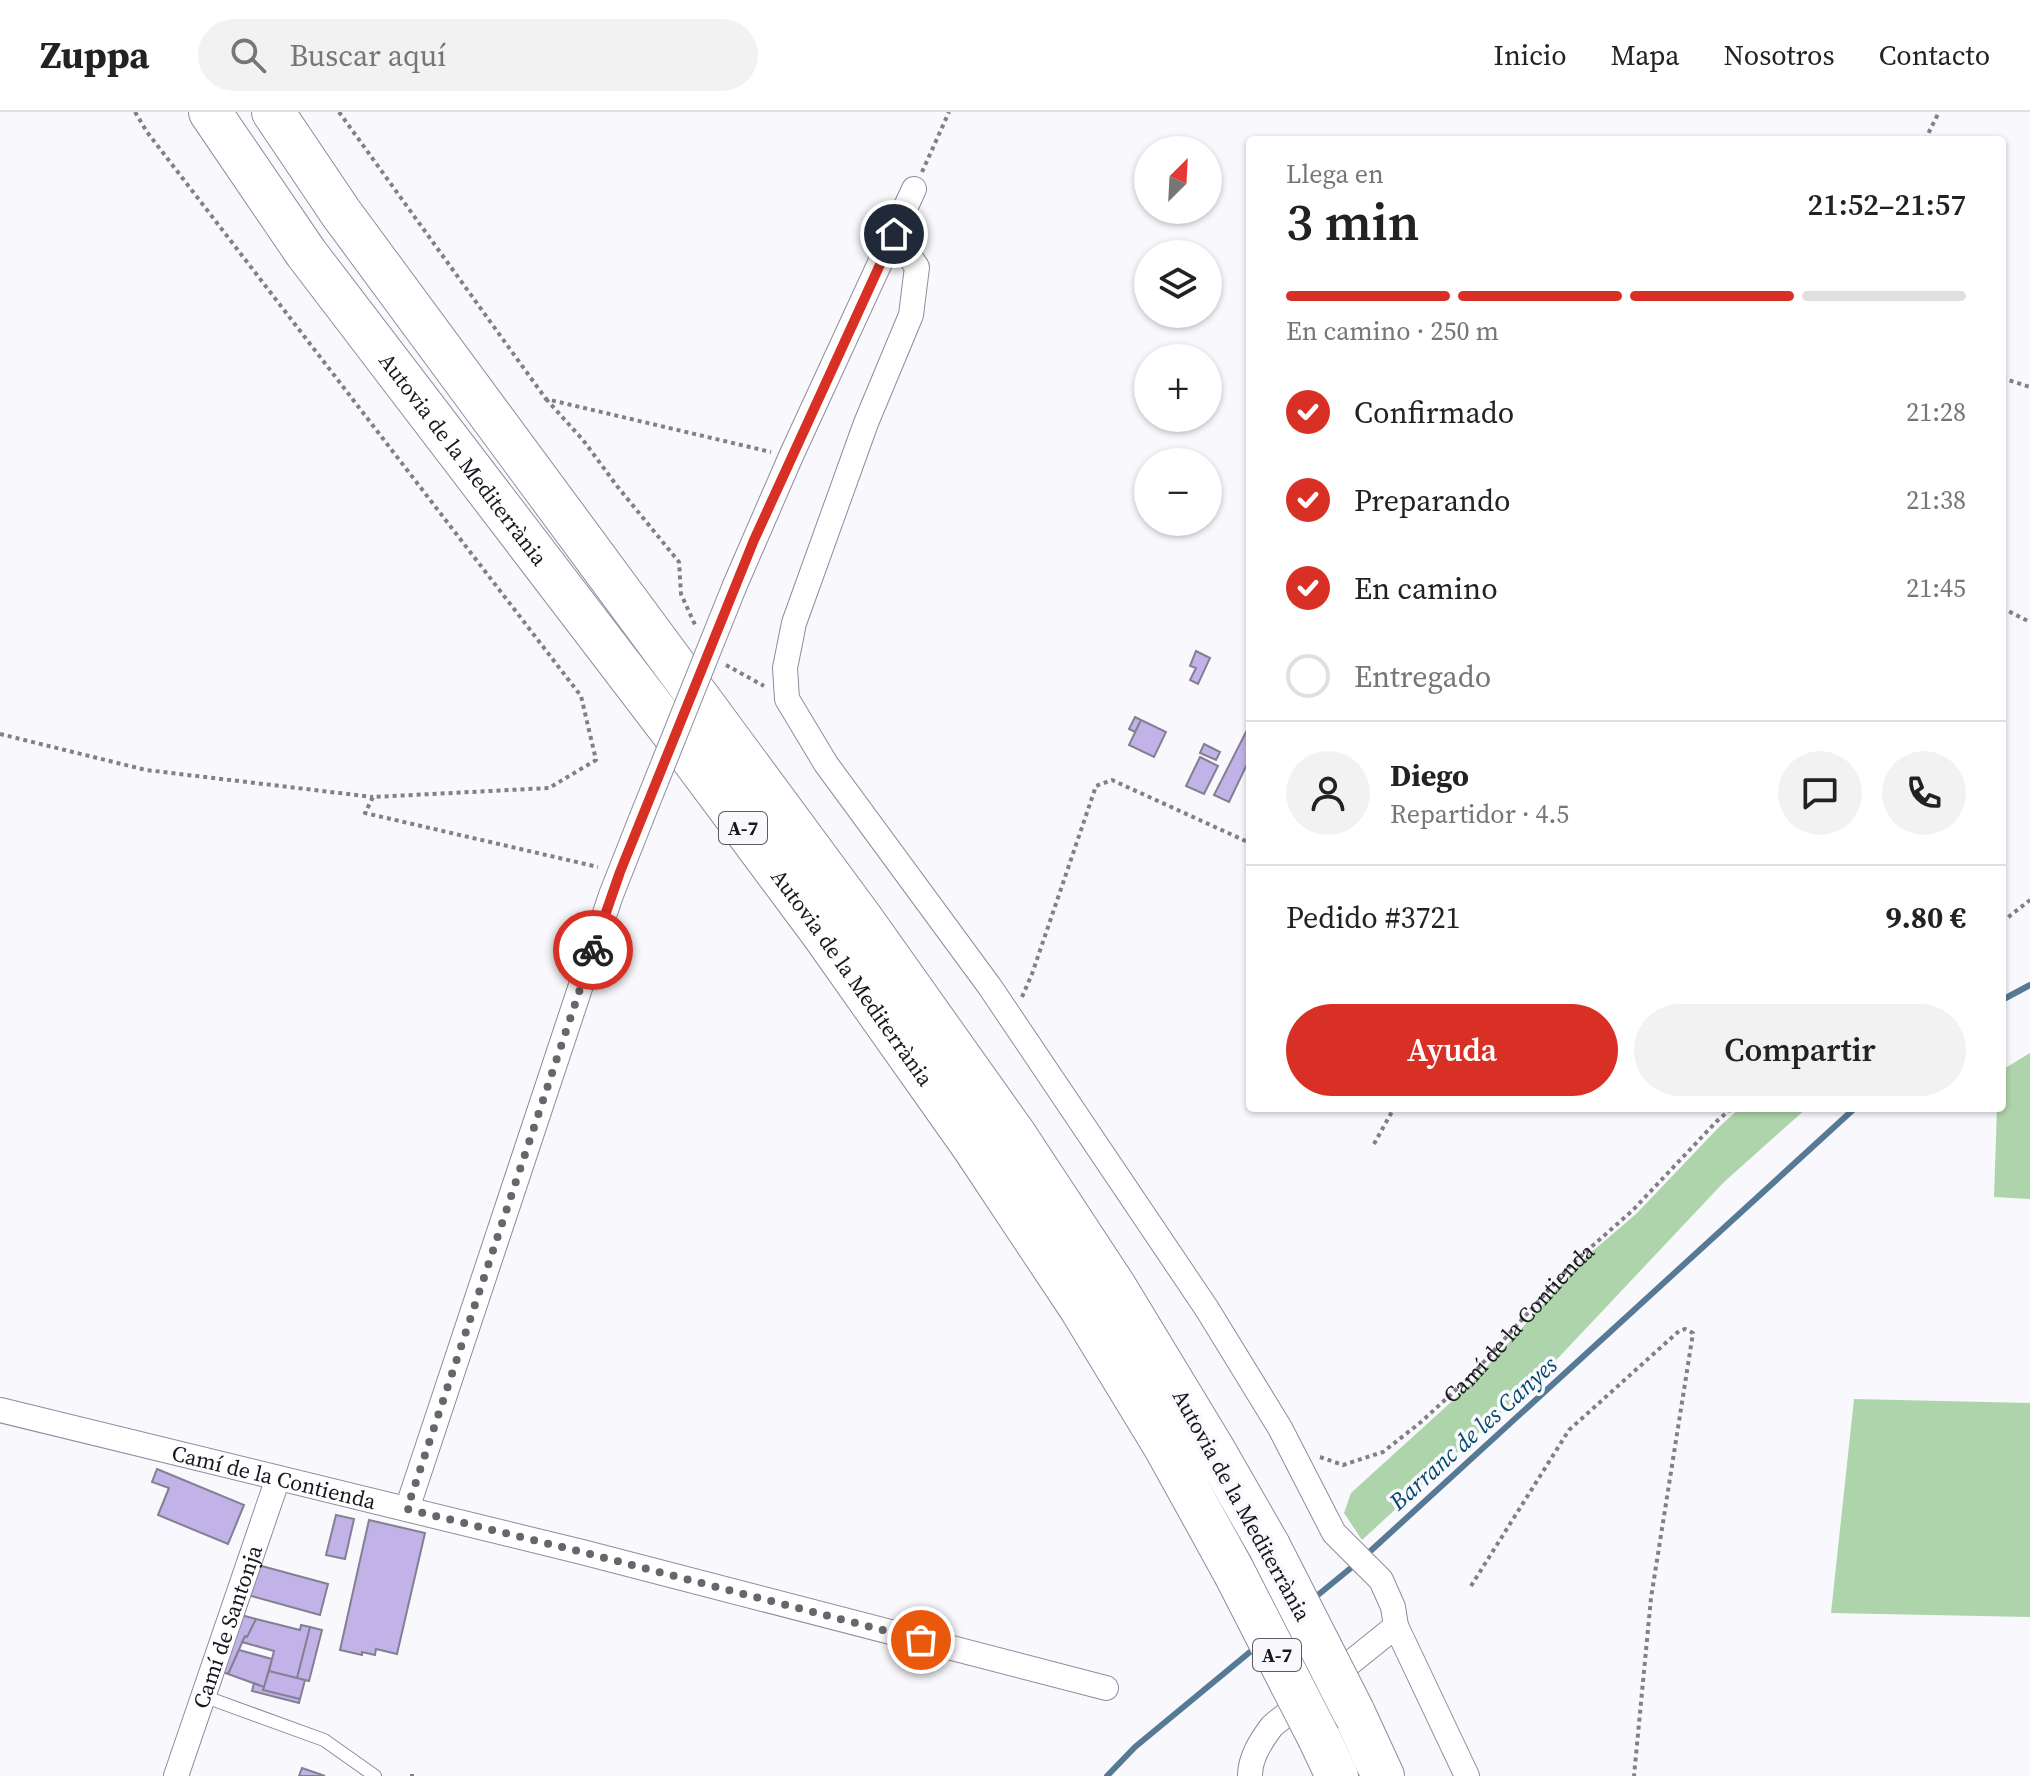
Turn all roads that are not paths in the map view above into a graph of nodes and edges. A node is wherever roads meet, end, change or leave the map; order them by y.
1 (210, 112) edge
2 (273, 112) edge
3 (914, 189) road end
4 (894, 234) junction
5 (0, 1410) edge
6 (278, 1478) junction
7 (407, 1509) junction
8 (1396, 1626) junction
9 (1106, 1688) dead end
10 (203, 1696) junction
11 (176, 1776) edge
12 (375, 1776) edge
13 (1250, 1776) edge
14 (1337, 1776) edge
15 (1383, 1776) edge
16 (1467, 1776) edge

1 - 14 highway, Autovia de la Mediterrània / A-7, bridge
2 - 15 highway, Autovia de la Mediterrània / A-7, bridge
3 - 4 street
4 - 7 street, bridge
4 - 8 street
5 - 6 street, Camí de la Contienda
6 - 7 street, Camí de la Contienda
6 - 10 street, Camí de Santonja
7 - 9 street, Camí de la Contienda
8 - 13 street
8 - 16 street
10 - 11 street, Camí de Santonja
10 - 12 lane

